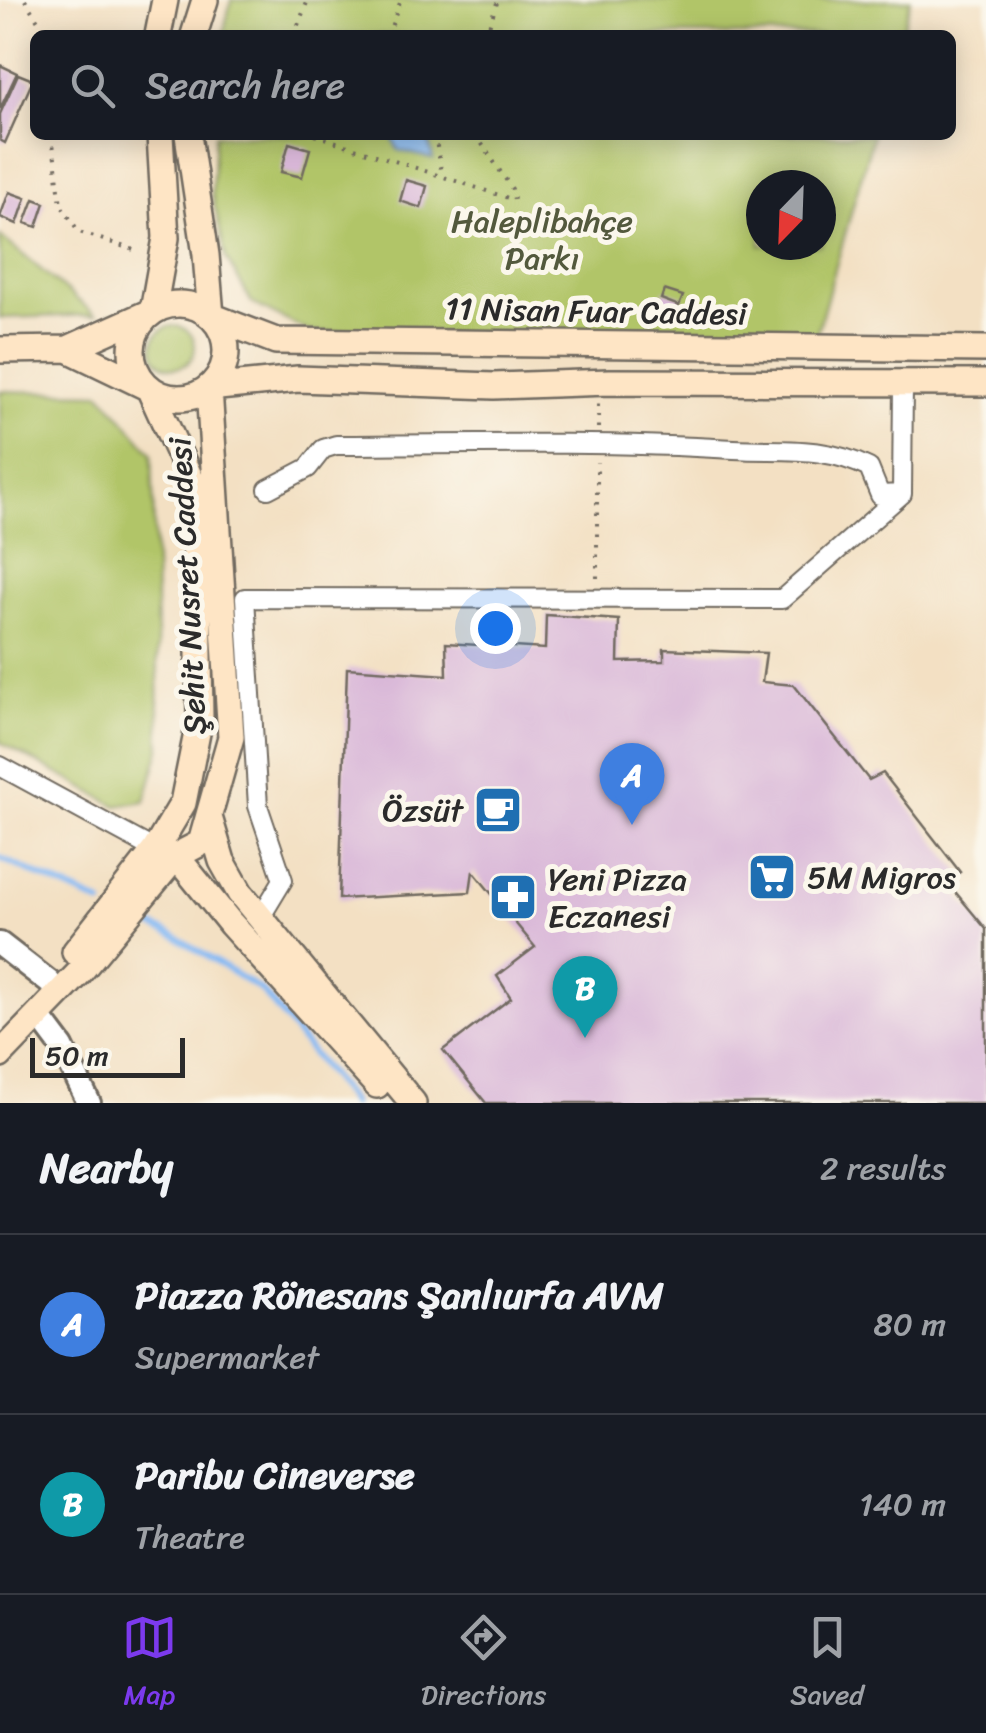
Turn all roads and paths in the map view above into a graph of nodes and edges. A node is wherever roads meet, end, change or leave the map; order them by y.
1 (25, 0) edge
2 (165, 0) edge
3 (205, 0) edge
4 (308, 0) edge
5 (400, 0) edge
6 (498, 0) edge
7 (45, 30) edge
8 (159, 30) edge
9 (196, 30) edge
10 (296, 30) edge
11 (390, 30) edge
12 (488, 30) edge
13 (53, 140) edge
14 (160, 140) edge
15 (189, 140) edge
16 (330, 140) edge
17 (436, 140) edge
18 (479, 140) edge
19 (442, 176) junction
20 (164, 258) junction
21 (153, 311) junction
22 (211, 316) junction
23 (68, 349) junction
24 (986, 349) edge
25 (0, 350) edge
26 (598, 383) junction
27 (986, 383) edge
28 (903, 385) junction
29 (148, 388) junction
30 (209, 388) junction
31 (598, 444) junction
32 (268, 489) dead end
33 (902, 494) junction
34 (597, 599) junction
35 (0, 766) edge
36 (209, 816) junction
37 (159, 862) junction
38 (260, 918) junction
39 (0, 944) edge
40 (62, 976) junction
41 (38, 1016) junction
42 (0, 1032) edge
43 (0, 1056) edge
44 (89, 1103) edge
45 (393, 1103) edge
46 (412, 1103) edge

1 - 7 path
2 - 8 main road
3 - 9 main road
4 - 10 path
5 - 11 path
6 - 12 path
13 - 20 path
14 - 20 main road
15 - 22 main road
16 - 19 path
17 - 19 path
18 - 19 path
20 - 21 main road
21 - 22 main road
21 - 23 main road
21 - 29 main road
22 - 24 main road, 11 Nisan Fuar Caddesi
22 - 30 main road
23 - 25 main road
23 - 29 main road
26 - 28 main road
26 - 30 main road
26 - 31 path
27 - 28 main road
28 - 33 street
29 - 30 main road
29 - 37 main road, Şehit Nusret Caddesi
30 - 36 main road, Şehit Nusret Caddesi
31 - 32 street
31 - 33 street
31 - 34 path
33 - 34 street
34 - 38 street
35 - 37 street
36 - 37 main road, Şehit Nusret Caddesi
36 - 38 main road
37 - 40 main road, Şehit Nusret Caddesi
37 - 45 main road
38 - 46 main road
39 - 40 street
40 - 41 main road, Şehit Nusret Caddesi
40 - 42 main road, Şehit Nusret Caddesi
41 - 43 main road, Şehit Nusret Caddesi
41 - 44 street

